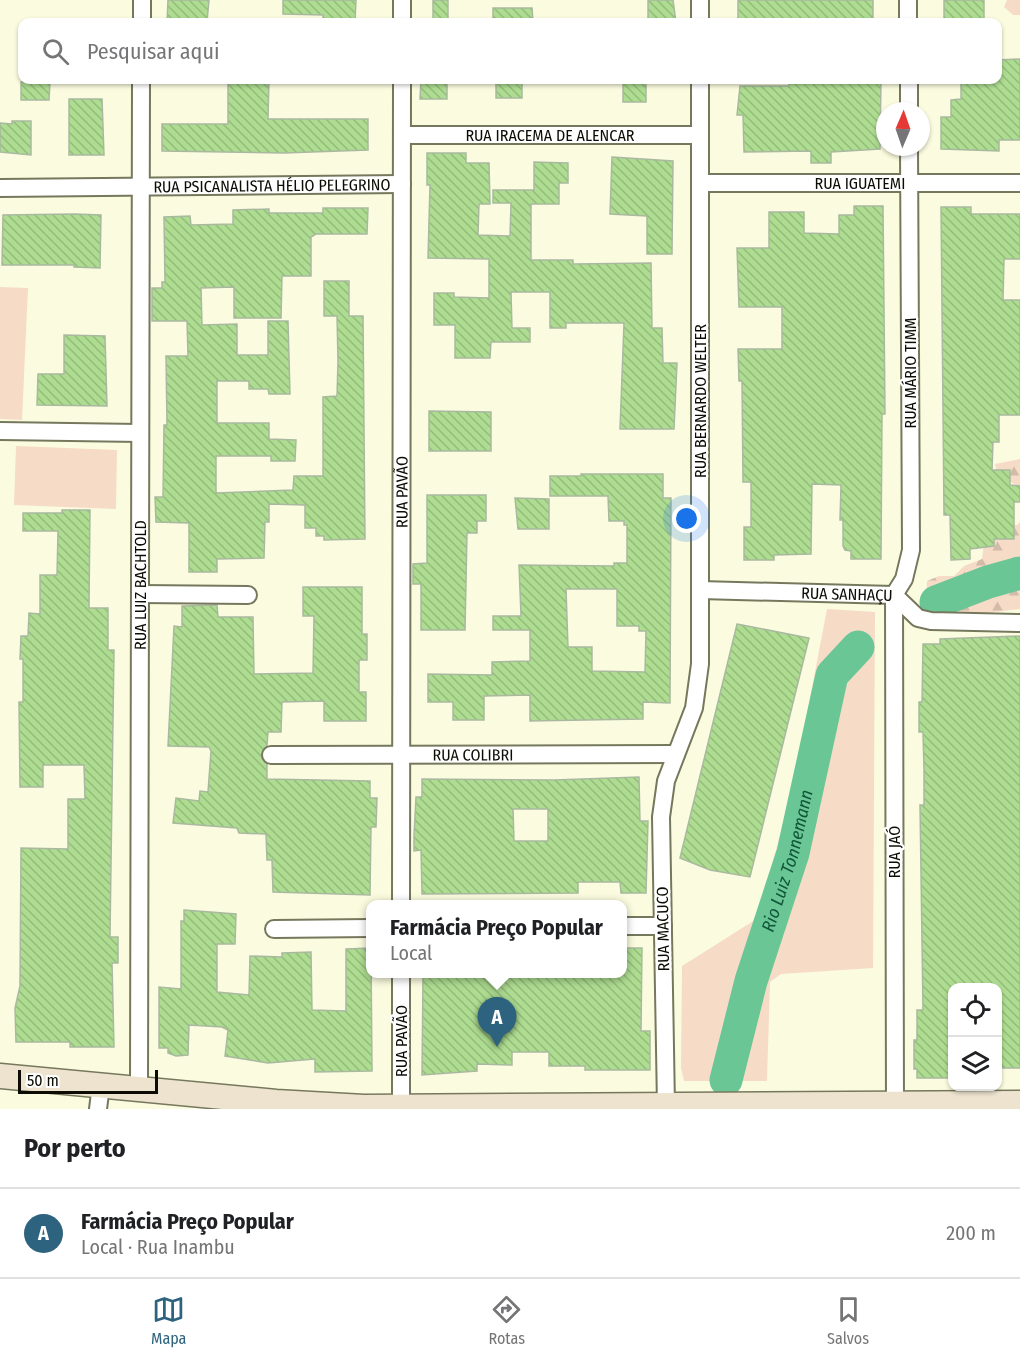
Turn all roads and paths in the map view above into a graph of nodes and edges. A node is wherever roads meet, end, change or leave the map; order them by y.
1 (142, 0) edge
2 (402, 0) edge
3 (700, 0) edge
4 (908, 0) edge
5 (142, 18) edge
6 (402, 18) edge
7 (700, 18) edge
8 (908, 18) edge
9 (141, 84) edge
10 (402, 84) edge
11 (700, 84) edge
12 (909, 84) edge
13 (909, 102) edge
14 (402, 135) junction
15 (700, 135) junction
16 (909, 156) edge
17 (700, 183) junction
18 (909, 183) junction
19 (1020, 183) edge
20 (402, 184) junction
21 (141, 187) junction
22 (0, 188) edge
23 (0, 431) edge
24 (140, 433) junction
25 (700, 590) junction
26 (140, 594) junction
27 (248, 595) dead end
28 (894, 595) junction
29 (1020, 622) edge
30 (676, 754) junction
31 (271, 755) dead end
32 (401, 755) junction
33 (401, 900) edge
34 (627, 926) edge
35 (663, 926) junction
36 (366, 928) edge
37 (274, 929) dead end
38 (401, 978) edge
39 (0, 1076) edge
40 (139, 1089) junction
41 (99, 1097) edge
42 (1020, 1103) edge
43 (666, 1106) junction
44 (895, 1107) edge
45 (401, 1108) edge

1 - 5 street
2 - 6 street
3 - 7 street
4 - 8 street
9 - 21 street, RUA LUIZ BACHTOLD
10 - 14 street, RUA PAVÃO
11 - 15 street, RUA BERNARDO WELTER
12 - 13 street
14 - 15 street, RUA IRACEMA DE ALENCAR
14 - 20 street, RUA PAVÃO
15 - 17 street, RUA BERNARDO WELTER
16 - 18 street, RUA MÁRIO TIMM
17 - 18 street, RUA IGUATEMI
17 - 25 street, RUA BERNARDO WELTER
18 - 19 street, RUA IGUATEMI
18 - 28 street, RUA MÁRIO TIMM
20 - 21 street, RUA PSICANALISTA HÉLIO PELEGRINO
20 - 32 street, RUA PAVÃO
21 - 22 street, RUA PSICANALISTA HÉLIO PELEGRINO
21 - 24 street, RUA LUIZ BACHTOLD
23 - 24 street
24 - 26 street, RUA LUIZ BACHTOLD
25 - 28 street, RUA SANHAÇU
25 - 30 street, RUA BERNARDO WELTER
26 - 27 street
26 - 40 street, RUA LUIZ BACHTOLD
28 - 29 street, RUA SANHAÇU
28 - 44 street, RUA JAÓ
30 - 32 street, RUA COLIBRI
30 - 35 street, RUA MACUCO
31 - 32 street, RUA COLIBRI
32 - 33 street, RUA PAVÃO
34 - 35 street
35 - 43 street, RUA MACUCO
36 - 37 street
38 - 45 street, RUA PAVÃO
39 - 41 main road
40 - 41 main road
40 - 45 main road
42 - 44 main road
43 - 44 main road
43 - 45 main road

